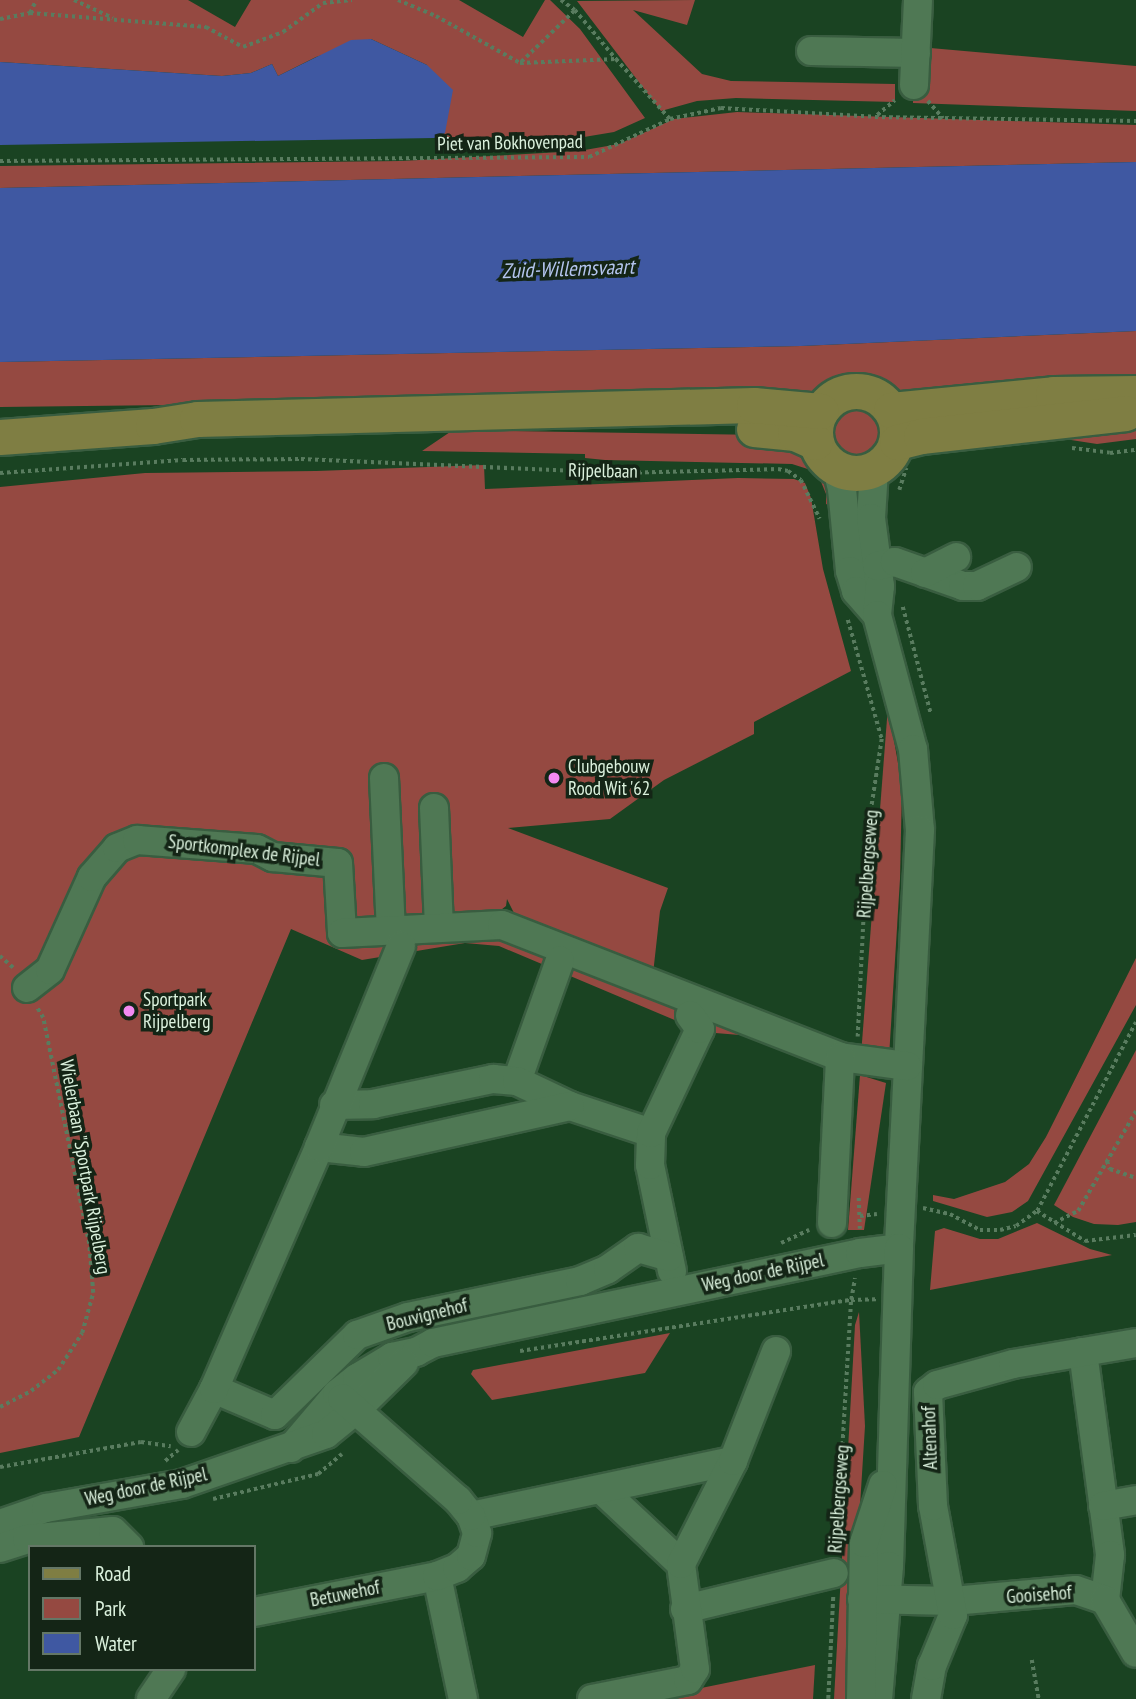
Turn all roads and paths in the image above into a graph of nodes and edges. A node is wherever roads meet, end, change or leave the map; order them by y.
1 (36, 0) edge
2 (74, 0) edge
3 (317, 0) edge
4 (352, 0) edge
5 (398, 0) edge
6 (561, 0) edge
7 (918, 0) edge
8 (323, 3) junction
9 (575, 10) junction
10 (30, 13) junction
11 (0, 19) edge
12 (119, 20) junction
13 (811, 51) dead end
14 (916, 53) junction
15 (616, 59) junction
16 (520, 63) junction
17 (914, 85) dead end
18 (670, 118) junction
19 (1136, 121) edge
20 (0, 161) edge
21 (1136, 393) edge
22 (1136, 412) edge
23 (0, 414) edge
24 (197, 419) junction
25 (818, 427) junction
26 (0, 437) edge
27 (900, 437) junction
28 (1059, 446) dead end
29 (1136, 450) edge
30 (837, 469) junction
31 (874, 470) junction
32 (0, 473) edge
33 (898, 495) dead end
34 (830, 524) junction
35 (956, 557) dead end
36 (877, 566) junction
37 (1017, 567) dead end
38 (925, 573) junction
39 (844, 608) dead end
40 (877, 615) junction
41 (384, 778) dead end
42 (433, 808) dead end
43 (439, 928) junction
44 (396, 939) junction
45 (560, 960) dead end
46 (27, 988) dead end
47 (690, 1015) dead end
48 (43, 1018) dead end
49 (1136, 1022) edge
50 (848, 1058) junction
51 (907, 1066) junction
52 (517, 1081) junction
53 (334, 1105) junction
54 (570, 1106) junction
55 (1136, 1111) edge
56 (651, 1133) junction
57 (319, 1147) junction
58 (1107, 1161) junction
59 (1136, 1178) edge
60 (859, 1190) dead end
61 (926, 1208) dead end
62 (1037, 1211) junction
63 (832, 1223) junction
64 (1054, 1223) junction
65 (1136, 1235) edge
66 (775, 1247) dead end
67 (899, 1248) junction
68 (668, 1257) junction
69 (676, 1291) junction
70 (851, 1300) joint
71 (1136, 1343) edge
72 (776, 1351) dead end
73 (516, 1352) dead end
74 (1083, 1352) junction
75 (214, 1389) junction
76 (346, 1402) junction
77 (0, 1407) edge
78 (187, 1439) joint
79 (733, 1461) junction
80 (0, 1467) edge
81 (601, 1490) junction
82 (1136, 1500) edge
83 (1103, 1506) junction
84 (471, 1516) junction
85 (0, 1524) edge
86 (127, 1545) edge
87 (0, 1548) edge
88 (681, 1564) junction
89 (834, 1573) junction
90 (437, 1576) junction
91 (874, 1600) junction
92 (1105, 1600) junction
93 (953, 1601) junction
94 (685, 1608) junction
95 (256, 1612) edge
96 (1136, 1653) edge
97 (1032, 1660) dead end
98 (170, 1671) edge
99 (151, 1699) edge
100 (463, 1699) edge
101 (592, 1699) edge
102 (828, 1699) edge
103 (861, 1699) edge
104 (878, 1699) edge
105 (926, 1699) edge
106 (1039, 1699) edge

1 - 10 path
2 - 12 path
3 - 8 path
4 - 8 path
5 - 16 path
6 - 9 path
7 - 14 street
8 - 12 path
9 - 15 path
9 - 16 path
10 - 11 path
10 - 12 path
13 - 14 street
14 - 17 street
15 - 16 path
15 - 18 path
18 - 19 path, Piet van Bokhovenpad
18 - 20 path, Piet van Bokhovenpad
21 - 27 main road
22 - 27 main road
23 - 24 main road
24 - 25 main road
24 - 26 main road
25 - 27 main road
25 - 30 main road
27 - 31 main road
27 - 33 path
28 - 29 path
30 - 31 main road
30 - 34 street
31 - 36 street
32 - 34 path, Rijpelbaan
34 - 40 street
35 - 38 street
36 - 38 street
36 - 40 street
37 - 38 street
39 - 50 path, Rijpelbergseweg
40 - 51 street
41 - 44 street
42 - 43 street
43 - 44 street, Sportkomplex de Rijpel
43 - 50 street, Sportkomplex de Rijpel
44 - 46 street, Sportkomplex de Rijpel
44 - 53 street
45 - 52 street
47 - 56 street
48 - 77 path, Wielerbaan "Sportpark Rijpelberg
49 - 62 path
50 - 51 street, Sportkomplex de Rijpel
50 - 63 street
51 - 67 street
52 - 53 street
52 - 54 street
53 - 57 street
54 - 56 street
54 - 57 street
55 - 58 path
56 - 68 street
57 - 75 street
58 - 59 path
58 - 64 path
60 - 63 path
61 - 62 path
62 - 64 path
63 - 66 path
64 - 65 path
67 - 69 street, Weg door de Rijpel
67 - 91 street
68 - 69 street
68 - 75 street, Bouvignehof
69 - 76 street, Weg door de Rijpel
70 - 73 path, Weg door de Rijpel
70 - 89 path, Rijpelbergseweg
71 - 74 street, Altenahof
72 - 79 street
74 - 83 street
74 - 93 street, Altenahof
75 - 78 street
76 - 84 street
76 - 85 street, Weg door de Rijpel
78 - 80 path
79 - 81 street
79 - 88 street
81 - 84 street
81 - 88 street
82 - 83 street
83 - 92 street
84 - 90 street, Betuwehof
86 - 87 street
88 - 94 street
89 - 94 street
89 - 102 path, Rijpelbergseweg
90 - 95 street, Betuwehof
90 - 100 street
91 - 93 street, Gooisehof
91 - 103 street
91 - 104 street
92 - 93 street, Gooisehof
92 - 96 street
93 - 105 street
94 - 101 street
97 - 106 path
98 - 99 street

